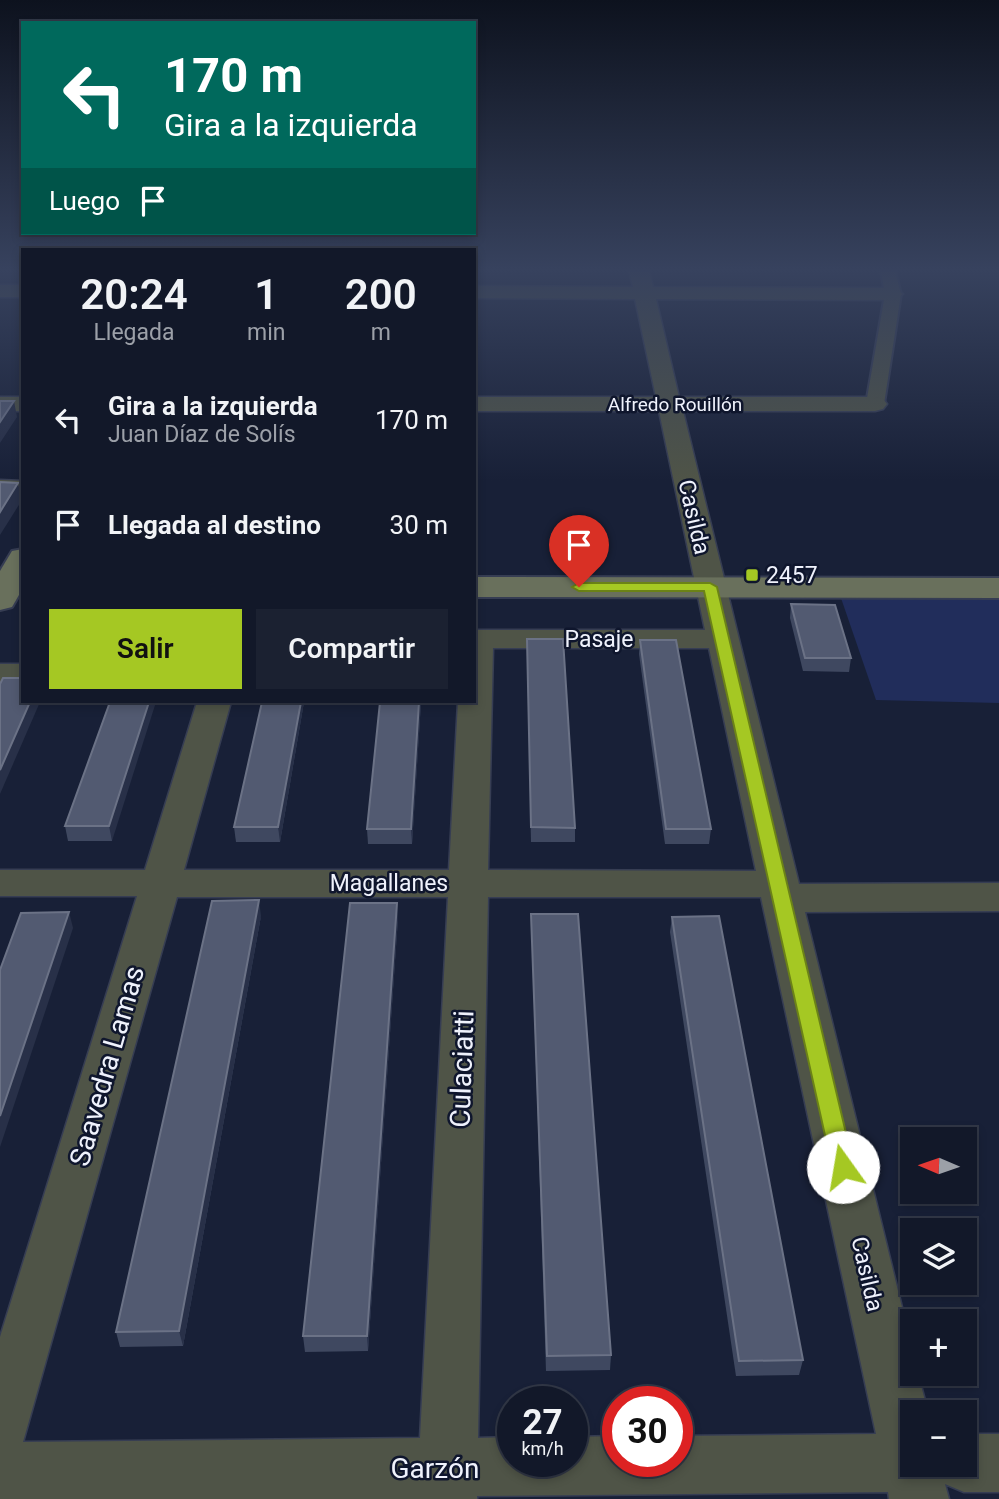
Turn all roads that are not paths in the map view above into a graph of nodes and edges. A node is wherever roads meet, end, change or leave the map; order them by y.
1 (655, 341) edge
2 (886, 341) edge
3 (0, 404) edge
4 (21, 404) edge
5 (476, 404) edge
6 (669, 404) junction
7 (876, 404) joint
8 (0, 488) edge
9 (21, 489) edge
10 (476, 587) edge
11 (710, 587) junction
12 (999, 588) edge
13 (477, 639) joint
14 (722, 639) junction
15 (476, 670) edge
16 (0, 674) edge
17 (21, 674) edge
18 (214, 703) edge
19 (475, 703) edge
20 (0, 883) edge
21 (161, 883) junction
22 (469, 883) junction
23 (780, 891) junction
24 (999, 897) edge
25 (908, 1400) edge
26 (0, 1429) edge
27 (999, 1463) edge
28 (977, 1466) edge
29 (0, 1471) edge
30 (900, 1473) edge
31 (447, 1483) edge

1 - 6 street, Casilda
2 - 7 street
3 - 4 street
5 - 6 street, Alfredo Rouillón
6 - 7 street, Alfredo Rouillón
6 - 11 street, Casilda
8 - 9 street
10 - 11 main road
11 - 12 main road
11 - 14 street, Casilda
13 - 14 street, Pasaje
13 - 15 street, Culaciatti
14 - 23 street, Casilda
16 - 17 street
18 - 21 street, Saavedra Lamas
19 - 22 street, Culaciatti
20 - 21 street, Magallanes
21 - 22 street, Magallanes
21 - 26 street, Saavedra Lamas
22 - 23 street, Magallanes
22 - 31 street, Culaciatti
23 - 24 street, Magallanes
23 - 25 street, Casilda
27 - 28 street, Garzón
29 - 31 street, Garzón
30 - 31 street, Garzón

